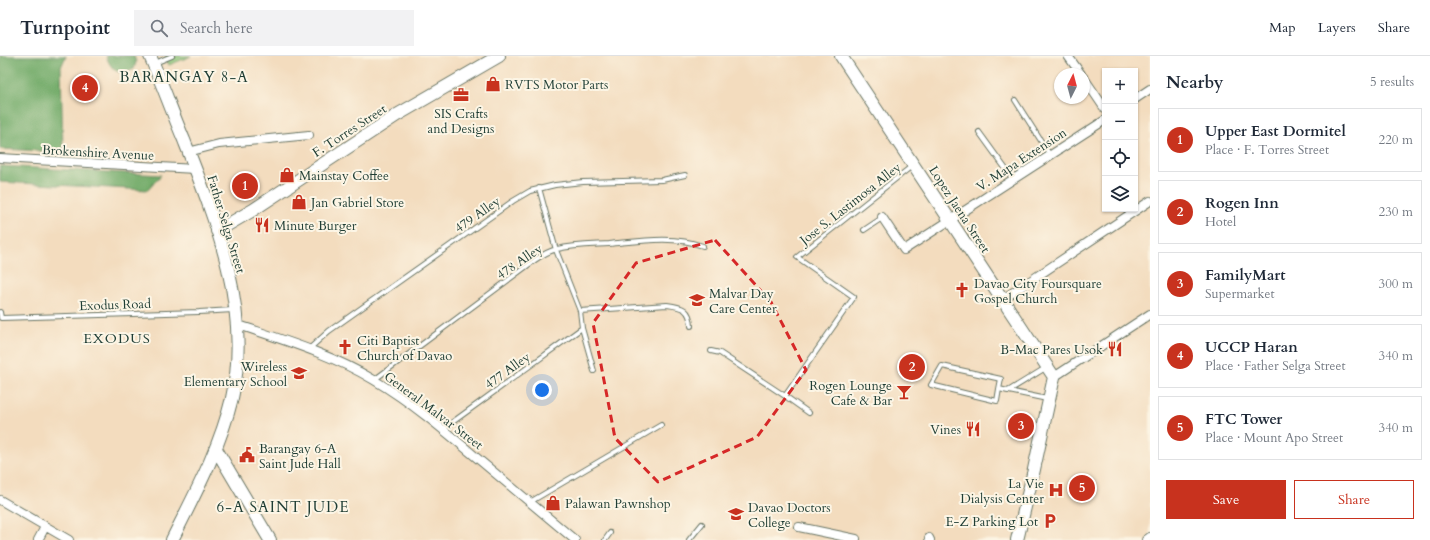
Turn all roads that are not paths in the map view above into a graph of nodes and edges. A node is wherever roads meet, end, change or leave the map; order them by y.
1 (172, 56) edge
2 (499, 56) edge
3 (842, 56) edge
4 (1068, 56) edge
5 (151, 60) edge
6 (1077, 68) edge
7 (1090, 87) edge
8 (1150, 89) edge
9 (1138, 97) edge
10 (1015, 100) dead end
11 (1102, 105) edge
12 (1102, 122) edge
13 (979, 132) dead end
14 (310, 135) dead end
15 (188, 152) junction
16 (1050, 155) junction
17 (0, 158) edge
18 (914, 165) junction
19 (195, 169) junction
20 (685, 175) dead end
21 (1012, 179) junction
22 (539, 188) junction
23 (1150, 201) edge
24 (882, 217) joint
25 (950, 219) junction
26 (864, 230) dead end
27 (217, 231) junction
28 (703, 246) dead end
29 (556, 250) junction
30 (1003, 299) junction
31 (235, 309) junction
32 (580, 311) junction
33 (0, 312) edge
34 (1150, 314) edge
35 (236, 324) junction
36 (691, 326) dead end
37 (582, 328) junction
38 (309, 349) junction
39 (711, 351) dead end
40 (1047, 367) junction
41 (594, 372) dead end
42 (1054, 377) junction
43 (374, 380) junction
44 (1000, 389) junction
45 (1008, 390) junction
46 (785, 396) junction
47 (1049, 400) junction
48 (809, 413) dead end
49 (660, 425) dead end
50 (443, 429) junction
51 (216, 449) junction
52 (0, 500) edge
53 (530, 503) junction
54 (702, 524) dead end
55 (45, 527) junction
56 (799, 527) dead end
57 (610, 533) dead end
58 (1150, 537) edge
59 (38, 540) edge
60 (69, 540) edge
61 (172, 540) edge
62 (270, 540) edge
63 (575, 540) edge
64 (605, 540) edge
65 (689, 540) edge
66 (856, 540) edge
67 (1017, 540) edge
68 (1146, 540) edge

1 - 5 lane
2 - 27 main road, F. Torres Street
3 - 18 main road, Lopez Jaena Street
4 - 6 street
5 - 15 main road, Father Selga Street
7 - 11 street
8 - 9 street
10 - 16 lane
12 - 16 street, V. Mapa Extension
13 - 21 lane
14 - 15 street
15 - 19 main road, Father Selga Street
16 - 21 street, V. Mapa Extension
17 - 19 street, Brokenshire Avenue
18 - 25 main road, Lopez Jaena Street
18 - 46 lane, Jose S. Lastimosa Alley
19 - 27 main road, Father Selga Street
20 - 22 lane, 479 Alley
21 - 25 street, V. Mapa Extension
22 - 29 lane
22 - 38 lane, 479 Alley
23 - 30 street
24 - 25 street, V. Mapa Extension
24 - 26 lane
25 - 30 main road, Lopez Jaena Street
27 - 31 main road, Father Selga Street
28 - 29 lane, 478 Alley
29 - 32 lane
29 - 43 lane, 478 Alley
30 - 40 main road, Lopez Jaena Street
31 - 33 lane, Exodus Road
31 - 35 main road, Father Selga Street
32 - 36 lane
32 - 37 lane
34 - 42 street
35 - 38 street, General Malvar Street
35 - 51 main road, Father Selga Street
37 - 41 lane
37 - 50 lane, 477 Alley
38 - 43 street, General Malvar Street
39 - 46 lane
40 - 42 main road, Lopez Jaena Street
40 - 45 lane
42 - 47 main road
43 - 50 street, General Malvar Street
44 - 44 lane
44 - 45 lane
45 - 47 lane
46 - 48 lane
47 - 67 main road
49 - 53 lane
50 - 53 street, General Malvar Street
51 - 61 main road, Father Selga Street
51 - 62 main road
52 - 55 street
53 - 63 street, General Malvar Street
54 - 65 lane
55 - 59 street
55 - 60 street
56 - 66 street
57 - 64 lane
58 - 68 street

